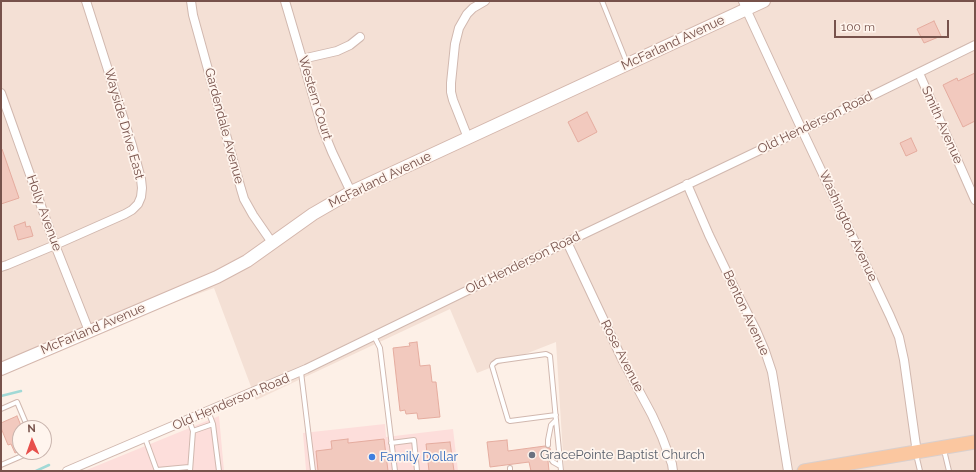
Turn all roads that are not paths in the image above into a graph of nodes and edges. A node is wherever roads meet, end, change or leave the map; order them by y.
1 (86, 1) edge
2 (191, 1) edge
3 (285, 1) edge
4 (485, 1) edge
5 (602, 1) edge
6 (764, 1) edge
7 (745, 5) edge
8 (360, 37) dead end
9 (975, 45) edge
10 (302, 59) junction
11 (627, 64) junction
12 (919, 73) junction
13 (1, 93) edge
14 (802, 130) junction
15 (468, 138) junction
16 (687, 184) junction
17 (351, 192) junction
18 (975, 200) edge
19 (566, 242) junction
20 (273, 244) junction
21 (55, 245) junction
22 (1, 267) edge
23 (88, 331) junction
24 (374, 336) junction
25 (1, 369) edge
26 (301, 372) junction
27 (1, 409) edge
28 (208, 411) junction
29 (556, 417) junction
30 (25, 420) edge
31 (188, 420) junction
32 (213, 424) junction
33 (193, 431) junction
34 (145, 438) junction
35 (975, 442) edge
36 (392, 443) junction
37 (548, 446) dead end
38 (944, 448) junction
39 (917, 452) junction
40 (549, 456) dead end
41 (13, 460) edge
42 (1, 465) edge
43 (77, 469) edge
44 (189, 469) edge
45 (561, 469) edge
46 (157, 470) edge
47 (920, 470) edge
48 (67, 471) edge
49 (219, 471) edge
50 (313, 471) edge
51 (395, 471) edge
52 (417, 471) edge
53 (673, 471) edge
54 (788, 471) edge
55 (804, 471) edge
56 (948, 471) edge

1 - 21 street, Wayside Drive East
2 - 20 street, Gardendale Avenue
3 - 10 street, Western Court
4 - 15 street
5 - 11 lane
6 - 7 street, McFarland Avenue
7 - 11 street, McFarland Avenue
7 - 14 street, Washington Avenue
8 - 10 street
9 - 12 street, Old Henderson Road
10 - 17 street, Western Court
11 - 15 street, McFarland Avenue
12 - 14 street, Old Henderson Road
12 - 18 street, Smith Avenue
13 - 21 street, Holly Avenue
14 - 16 street, Old Henderson Road
14 - 39 street, Washington Avenue
15 - 17 street, McFarland Avenue
16 - 19 street, Old Henderson Road
16 - 54 street, Benton Avenue
17 - 20 street, McFarland Avenue
19 - 24 street, Old Henderson Road
19 - 53 street, Rose Avenue
20 - 23 street, McFarland Avenue
21 - 22 street
21 - 23 street, Holly Avenue
23 - 25 street, McFarland Avenue
24 - 26 street, Old Henderson Road
24 - 36 lane
26 - 28 street, Old Henderson Road
26 - 50 lane
27 - 30 lane
28 - 31 street, Old Henderson Road
28 - 32 lane
29 - 29 lane
29 - 37 lane
29 - 45 lane
31 - 33 lane
31 - 34 street, Old Henderson Road
32 - 33 lane
32 - 49 lane
33 - 44 lane
34 - 43 street, Old Henderson Road
34 - 46 lane
35 - 38 main road
36 - 51 lane
36 - 52 lane
38 - 39 main road
38 - 56 lane
39 - 47 lane
39 - 55 main road
40 - 45 lane
41 - 42 lane
43 - 48 street, Old Henderson Road
44 - 46 lane

